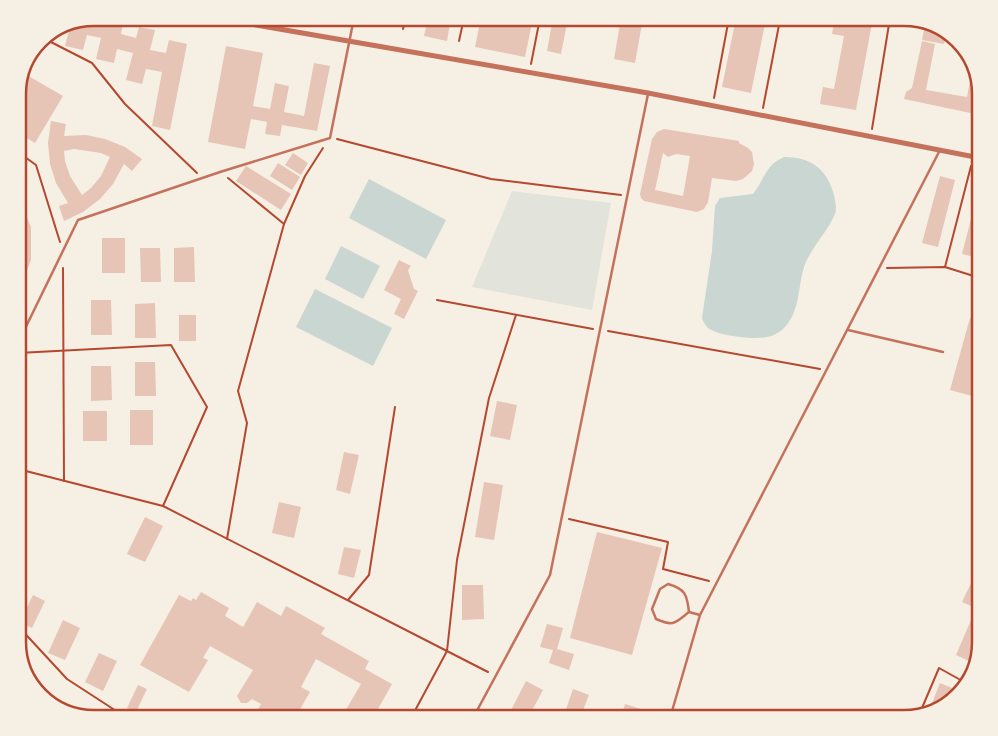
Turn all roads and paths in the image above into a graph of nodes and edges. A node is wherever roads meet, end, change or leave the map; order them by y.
1 (265, 26) edge
2 (353, 26) edge
3 (404, 26) edge
4 (462, 26) edge
5 (539, 26) edge
6 (727, 26) edge
7 (779, 26) edge
8 (889, 26) edge
9 (403, 29) dead end
10 (350, 40) junction
11 (459, 41) dead end
12 (51, 42) edge
13 (530, 73) junction
14 (648, 93) junction
15 (712, 106) junction
16 (762, 115) junction
17 (871, 136) junction
18 (330, 138) junction
19 (940, 150) junction
20 (972, 156) edge
21 (26, 157) edge
22 (972, 164) edge
23 (220, 172) junction
24 (202, 178) junction
25 (627, 196) junction
26 (284, 224) junction
27 (63, 251) junction
28 (945, 267) junction
29 (880, 268) junction
30 (972, 275) edge
31 (437, 300) dead end
32 (516, 316) junction
33 (26, 327) edge
34 (600, 330) junction
35 (848, 330) junction
36 (63, 350) junction
37 (26, 352) edge
38 (943, 352) dead end
39 (827, 370) junction
40 (395, 407) dead end
41 (26, 471) edge
42 (64, 482) junction
43 (163, 506) junction
44 (561, 518) junction
45 (227, 539) junction
46 (716, 583) junction
47 (348, 600) junction
48 (689, 612) junction
49 (700, 615) junction
50 (26, 635) edge
51 (447, 651) junction
52 (496, 676) junction
53 (960, 680) edge
54 (923, 707) edge
55 (115, 710) edge
56 (416, 710) edge
57 (477, 710) edge
58 (672, 710) edge

1 - 10 street
2 - 10 lane
3 - 9 path
4 - 11 path
5 - 13 path
6 - 15 path
7 - 16 path
8 - 17 path
10 - 13 street
10 - 18 lane
12 - 24 path
13 - 14 street
14 - 15 street
14 - 25 lane
15 - 16 street
16 - 17 street
17 - 19 street
18 - 23 lane
18 - 25 path
18 - 26 path
19 - 20 street
19 - 29 lane
21 - 27 path
22 - 28 path
23 - 24 lane
23 - 26 path
24 - 27 lane
25 - 34 lane
26 - 45 path
27 - 33 lane
27 - 36 path
28 - 29 path
28 - 30 path
29 - 35 lane
31 - 32 path
32 - 34 path
32 - 51 path
34 - 39 path
34 - 44 lane
35 - 38 lane
35 - 39 lane
36 - 37 path
36 - 42 path
36 - 43 path
39 - 46 lane
40 - 47 path
41 - 42 path
42 - 43 path
43 - 45 path
44 - 46 path
44 - 52 lane
45 - 47 path
46 - 49 lane
47 - 51 path
48 - 48 lane
48 - 49 lane
49 - 58 lane
50 - 55 path
51 - 52 path
51 - 56 path
52 - 57 lane
53 - 54 path

